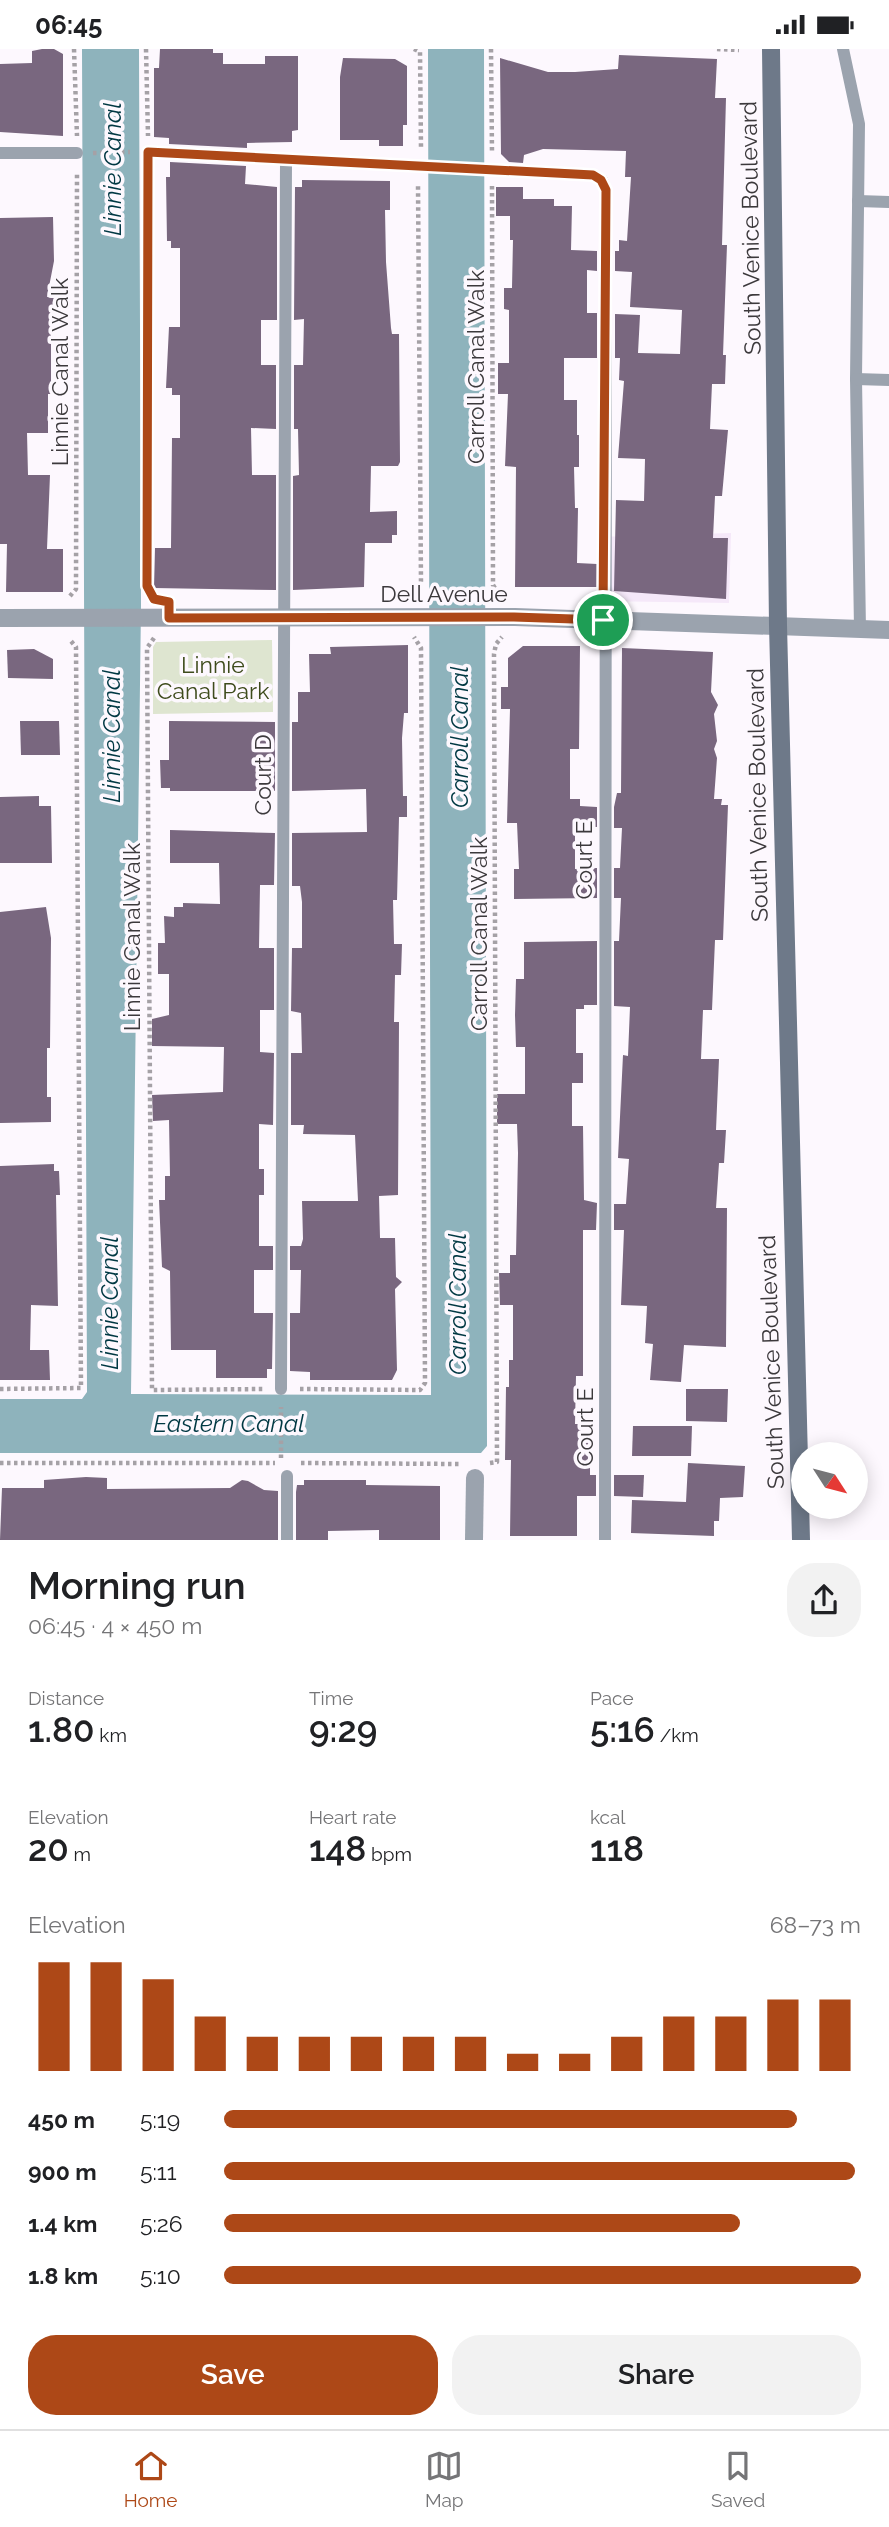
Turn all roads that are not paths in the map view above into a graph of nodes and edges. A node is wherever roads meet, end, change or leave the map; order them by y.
1 (771, 53) edge
2 (843, 53) edge
3 (148, 152) road end
4 (0, 153) edge
5 (77, 153) road end
6 (286, 161) junction
7 (418, 166) road end
8 (492, 170) road end
9 (858, 201) junction
10 (889, 202) edge
11 (856, 379) junction
12 (889, 380) edge
13 (0, 618) edge
14 (283, 618) junction
15 (603, 620) junction
16 (778, 625) junction
17 (860, 629) junction
18 (889, 630) edge
19 (281, 1389) road end
20 (477, 1468) road end
21 (287, 1476) dead end
22 (288, 1540) edge
23 (474, 1540) edge
24 (606, 1540) edge
25 (801, 1540) edge

1 - 16 main road, South Venice Boulevard
2 - 9 lane
3 - 6 lane
4 - 5 lane
6 - 7 lane
6 - 14 lane, Court D
8 - 15 lane, Court E
9 - 10 lane
9 - 11 lane
11 - 12 lane
11 - 17 lane
13 - 14 street, Dell Avenue
14 - 15 street, Dell Avenue
14 - 19 lane, Court D
15 - 16 street, Dell Avenue
15 - 24 lane, Court E
16 - 17 street, Dell Avenue
16 - 25 main road, South Venice Boulevard
17 - 18 street, Dell Avenue
20 - 23 street
21 - 22 lane

